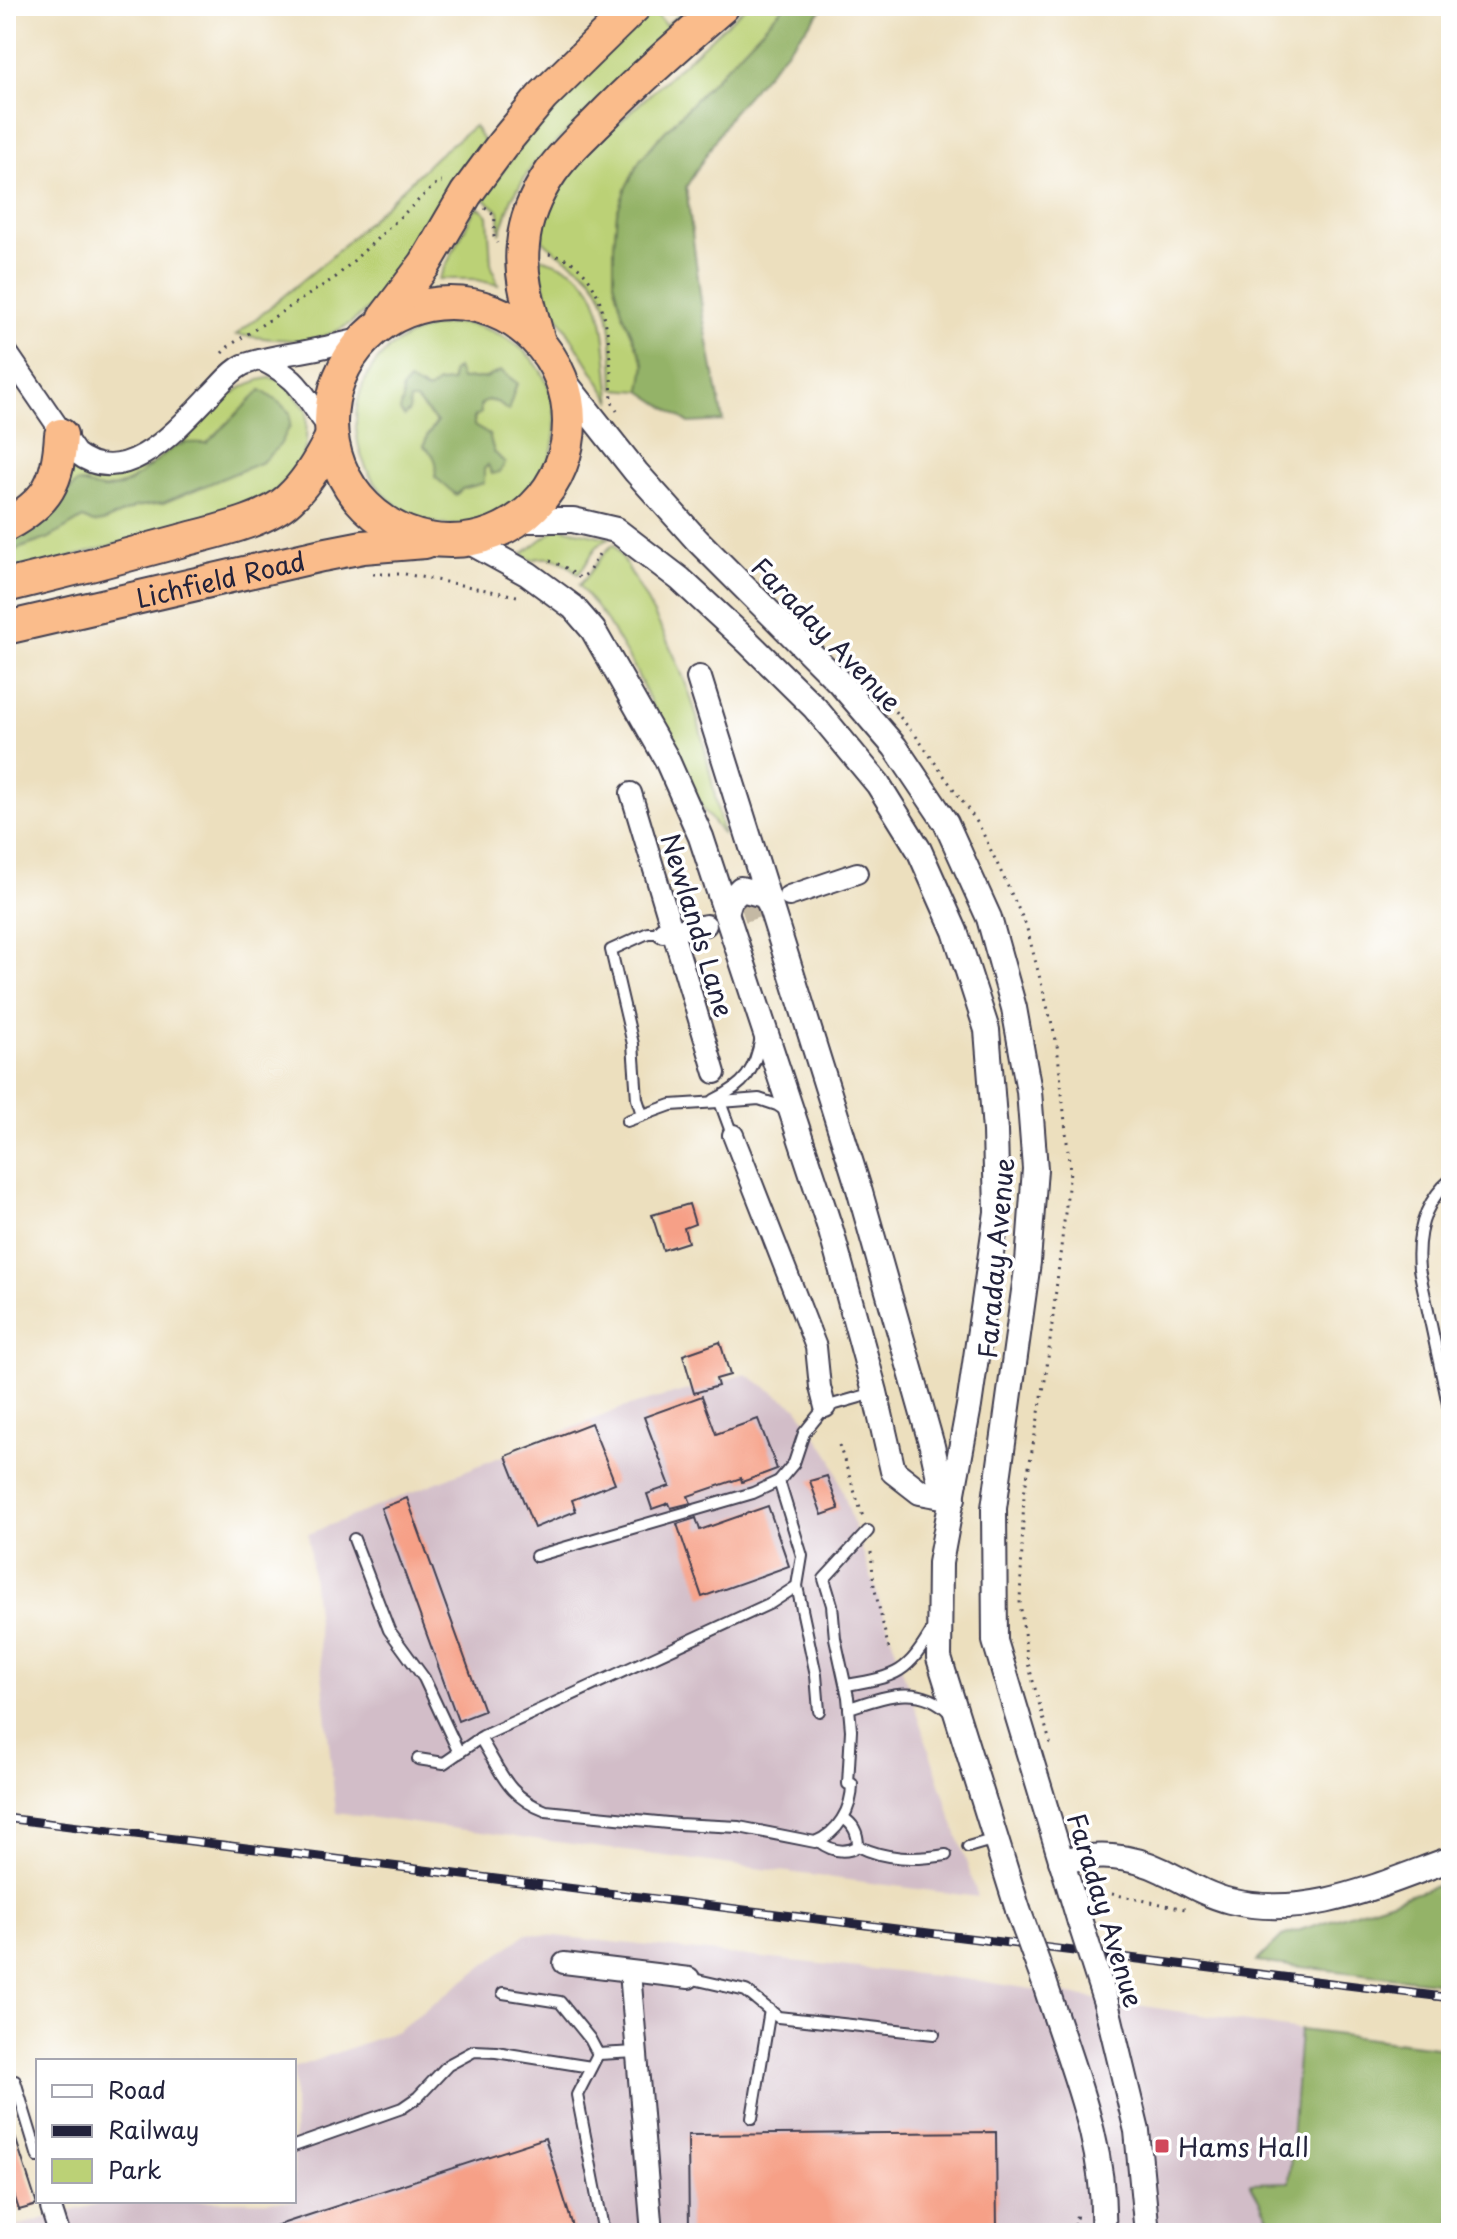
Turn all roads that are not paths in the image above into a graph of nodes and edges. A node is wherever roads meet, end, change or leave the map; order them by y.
1 (635, 6) edge
2 (723, 6) edge
3 (369, 334) junction
4 (539, 342) junction
5 (6, 351) edge
6 (261, 360) junction
7 (560, 376) junction
8 (330, 433) junction
9 (61, 435) junction
10 (518, 520) junction
11 (6, 525) edge
12 (436, 541) junction
13 (468, 541) junction
14 (6, 586) edge
15 (6, 628) edge
16 (699, 678) dead end
17 (631, 793) dead end
18 (857, 873) dead end
19 (779, 898) junction
20 (716, 919) junction
21 (667, 932) junction
22 (764, 1023) junction
23 (715, 1073) dead end
24 (714, 1102) junction
25 (642, 1114) junction
26 (794, 1117) junction
27 (627, 1121) dead end
28 (732, 1132) joint
29 (1451, 1179) edge
30 (875, 1392) junction
31 (825, 1407) junction
32 (1451, 1418) edge
33 (779, 1481) junction
34 (948, 1497) junction
35 (868, 1531) road end
36 (354, 1539) dead end
37 (536, 1556) dead end
38 (797, 1586) junction
39 (939, 1614) junction
40 (847, 1685) junction
41 (849, 1708) junction
42 (819, 1711) dead end
43 (959, 1724) junction
44 (480, 1738) junction
45 (459, 1753) junction
46 (418, 1759) dead end
47 (843, 1818) junction
48 (995, 1839) junction
49 (818, 1841) junction
50 (858, 1846) junction
51 (968, 1847) dead end
52 (946, 1855) dead end
53 (1451, 1859) edge
54 (1061, 1861) junction
55 (564, 1963) dead end
56 (630, 1972) junction
57 (689, 1978) joint
58 (503, 1993) dead end
59 (770, 2010) junction
60 (934, 2034) dead end
61 (637, 2052) junction
62 (598, 2054) junction
63 (591, 2067) junction
64 (15, 2081) dead end
65 (752, 2118) dead end
66 (296, 2145) edge
67 (36, 2150) edge
68 (50, 2205) edge
69 (59, 2233) edge
70 (604, 2233) edge
71 (652, 2233) edge
72 (1103, 2233) edge
73 (1147, 2233) edge

1 - 3 highway
2 - 4 highway
3 - 4 highway
3 - 6 street
3 - 8 highway
4 - 7 highway
5 - 9 street
6 - 8 street
6 - 9 street
7 - 10 highway
7 - 54 street, Faraday Avenue
8 - 12 highway
8 - 14 highway, Lichfield Road
9 - 11 highway
10 - 13 highway
10 - 34 street, Faraday Avenue
12 - 13 highway
12 - 15 highway, Lichfield Road
13 - 20 street
16 - 19 street, Faraday Avenue
17 - 21 street, Newlands Lane
18 - 19 street
19 - 20 street
19 - 34 street, Faraday Avenue
20 - 21 street
20 - 22 street
21 - 23 street, Newlands Lane
21 - 25 lane
22 - 24 lane
22 - 26 street
24 - 25 lane
24 - 26 lane
24 - 28 lane
25 - 27 lane
26 - 30 street
28 - 31 street
29 - 32 lane
30 - 31 lane
30 - 34 street
31 - 33 lane
33 - 37 lane
33 - 38 lane
34 - 39 street, Faraday Avenue
35 - 40 lane
36 - 45 lane
38 - 42 lane
38 - 44 lane
39 - 40 lane
39 - 43 street, Faraday Avenue
40 - 41 lane
41 - 43 lane
41 - 47 lane
43 - 48 street, Faraday Avenue
44 - 45 lane
44 - 49 lane
45 - 46 lane
47 - 49 lane
47 - 50 lane
48 - 51 lane
48 - 72 street, Faraday Avenue, bridge
49 - 50 lane
50 - 52 lane
53 - 54 street
54 - 73 street, Faraday Avenue, bridge
55 - 56 street
56 - 57 street
56 - 61 street
57 - 59 lane
58 - 62 lane
59 - 60 lane
59 - 65 lane
61 - 62 lane
61 - 71 street
62 - 63 lane
63 - 66 lane
63 - 70 lane
64 - 67 lane
68 - 69 street

